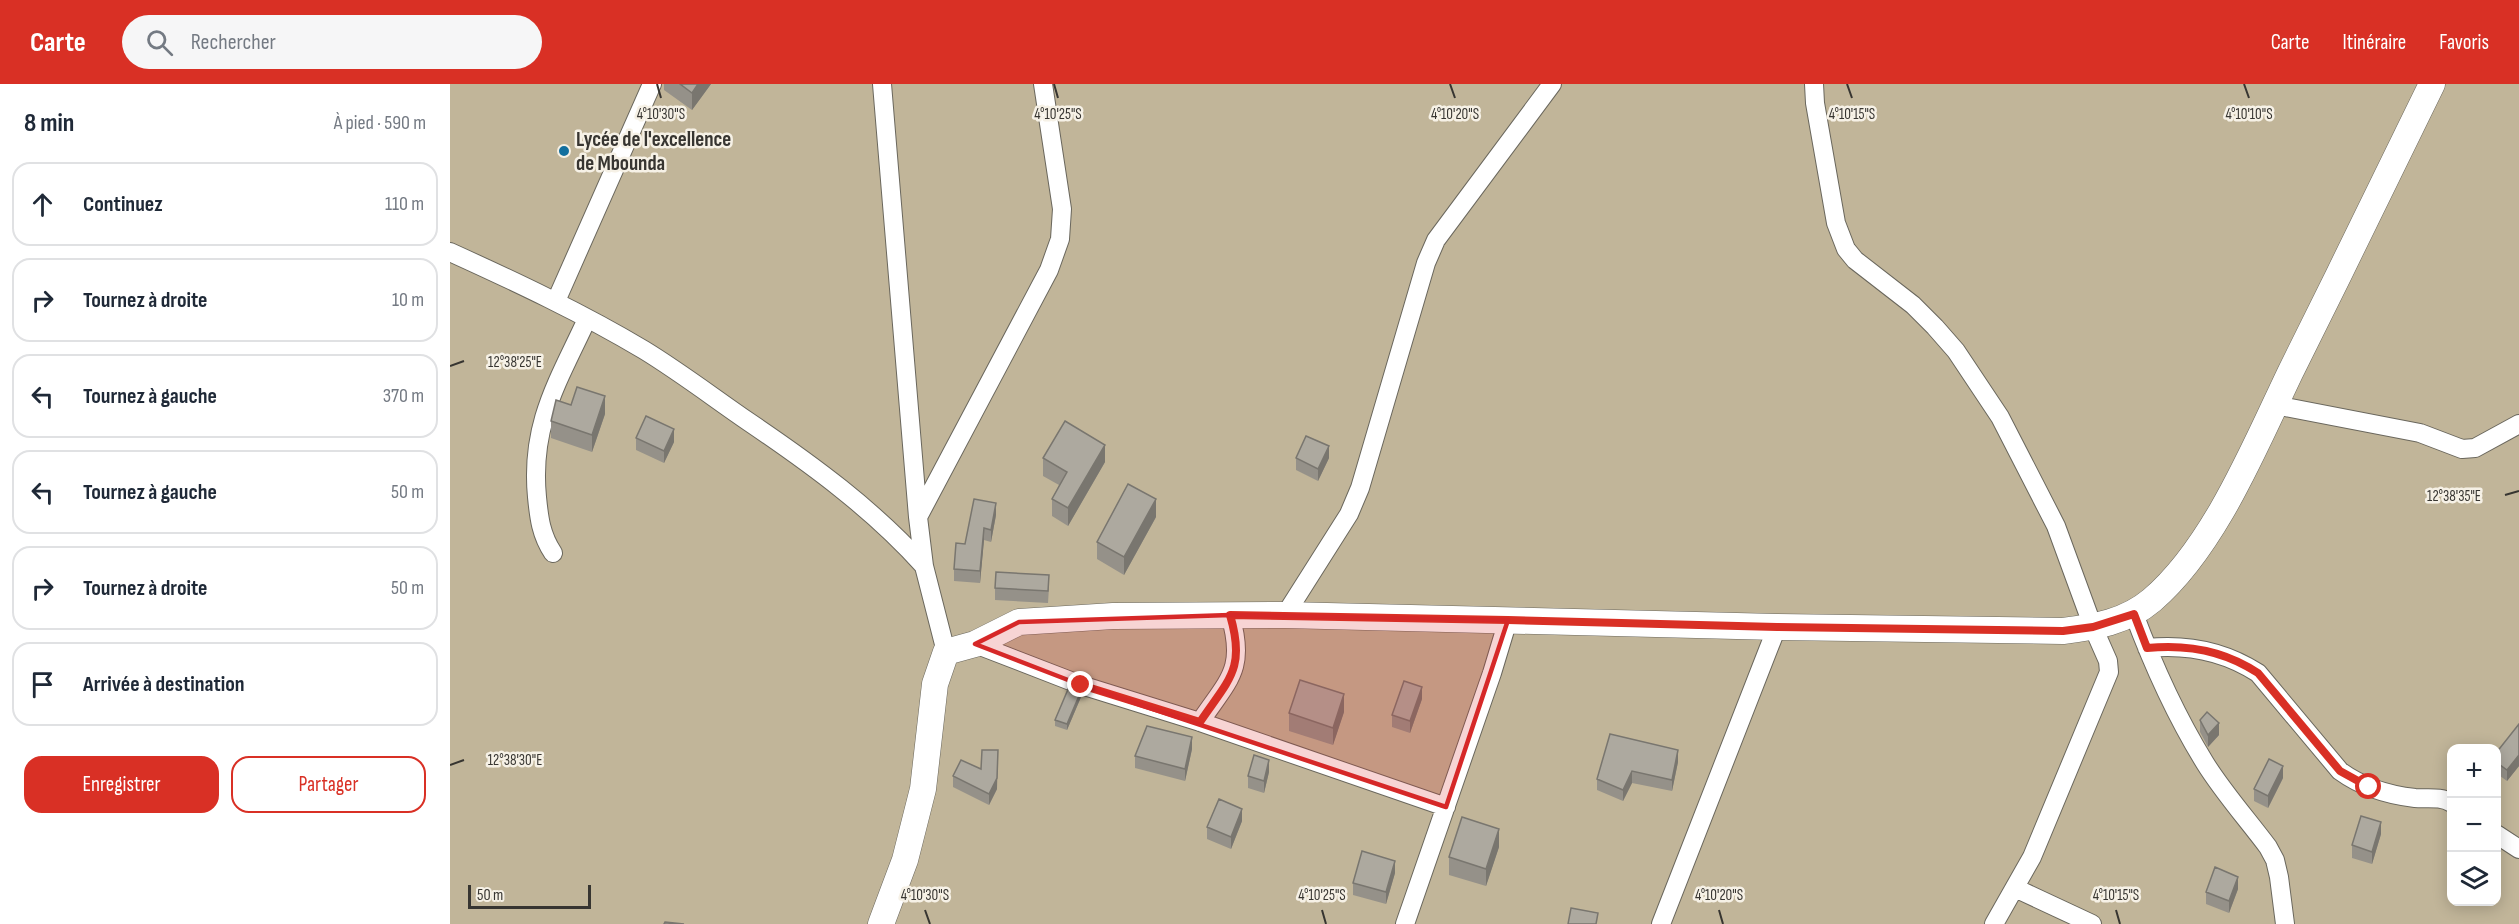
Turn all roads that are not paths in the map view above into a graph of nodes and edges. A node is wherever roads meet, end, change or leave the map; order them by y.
1 (652, 84) edge
2 (882, 84) edge
3 (1043, 84) edge
4 (1552, 84) edge
5 (1814, 84) edge
6 (2432, 84) edge
7 (450, 252) edge
8 (556, 301) junction
9 (587, 319) junction
10 (2275, 405) junction
11 (2519, 424) edge
12 (918, 518) junction
13 (553, 553) dead end
14 (924, 566) junction
15 (2134, 614) junction
16 (1230, 615) junction
17 (1285, 615) junction
18 (1508, 620) junction
19 (1777, 627) junction
20 (2093, 627) junction
21 (975, 644) junction
22 (2147, 648) junction
23 (946, 652) junction
24 (1200, 722) junction
25 (2447, 801) edge
26 (1446, 807) junction
27 (2501, 837) edge
28 (2519, 849) edge
29 (2015, 888) junction
30 (881, 924) edge
31 (1405, 924) edge
32 (1661, 924) edge
33 (1994, 924) edge
34 (2092, 924) edge
35 (2285, 924) edge

1 - 8 street
2 - 12 street
3 - 12 street
4 - 17 street
5 - 20 street
6 - 10 street
7 - 8 street
8 - 9 street
9 - 13 street
9 - 14 street
10 - 11 street
10 - 15 street
12 - 14 street
14 - 23 street
15 - 20 street
15 - 22 street
16 - 17 street
16 - 21 street
16 - 24 street
17 - 18 street
18 - 19 street
18 - 26 street
19 - 20 street
19 - 32 street
20 - 29 street
21 - 23 street
21 - 24 street
22 - 25 street
22 - 35 street
23 - 30 street
24 - 26 street
26 - 31 street
27 - 28 street
29 - 33 street
29 - 34 street

